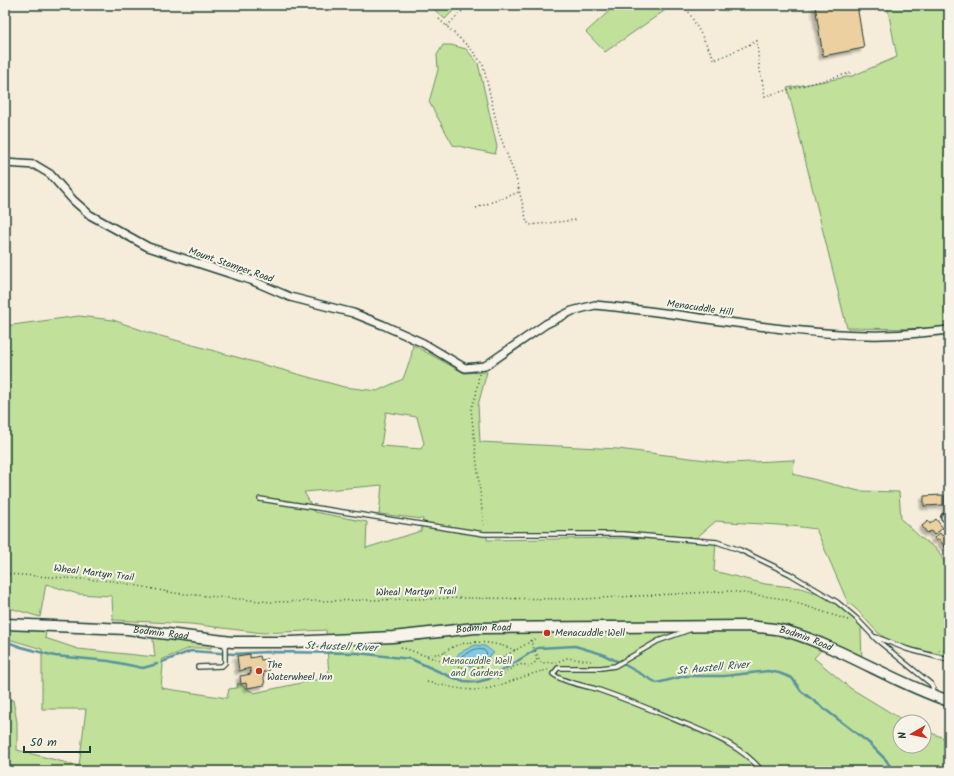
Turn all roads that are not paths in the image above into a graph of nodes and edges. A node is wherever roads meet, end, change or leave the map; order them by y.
1 (5, 163) edge
2 (949, 330) edge
3 (465, 368) joint
4 (260, 499) dead end
5 (5, 624) edge
6 (700, 626) junction
7 (874, 636) junction
8 (224, 645) junction
9 (949, 660) edge
10 (198, 668) dead end
11 (930, 695) junction
12 (949, 701) edge
13 (762, 771) edge

1 - 3 street, Mount Stamper Road
2 - 3 street, Menacuddle Hill
4 - 7 lane
5 - 8 main road, Bodmin Road
6 - 8 main road, Bodmin Road
6 - 11 main road, Bodmin Road
6 - 13 lane
7 - 9 lane
7 - 11 lane
8 - 10 lane
11 - 12 main road, Bodmin Road

